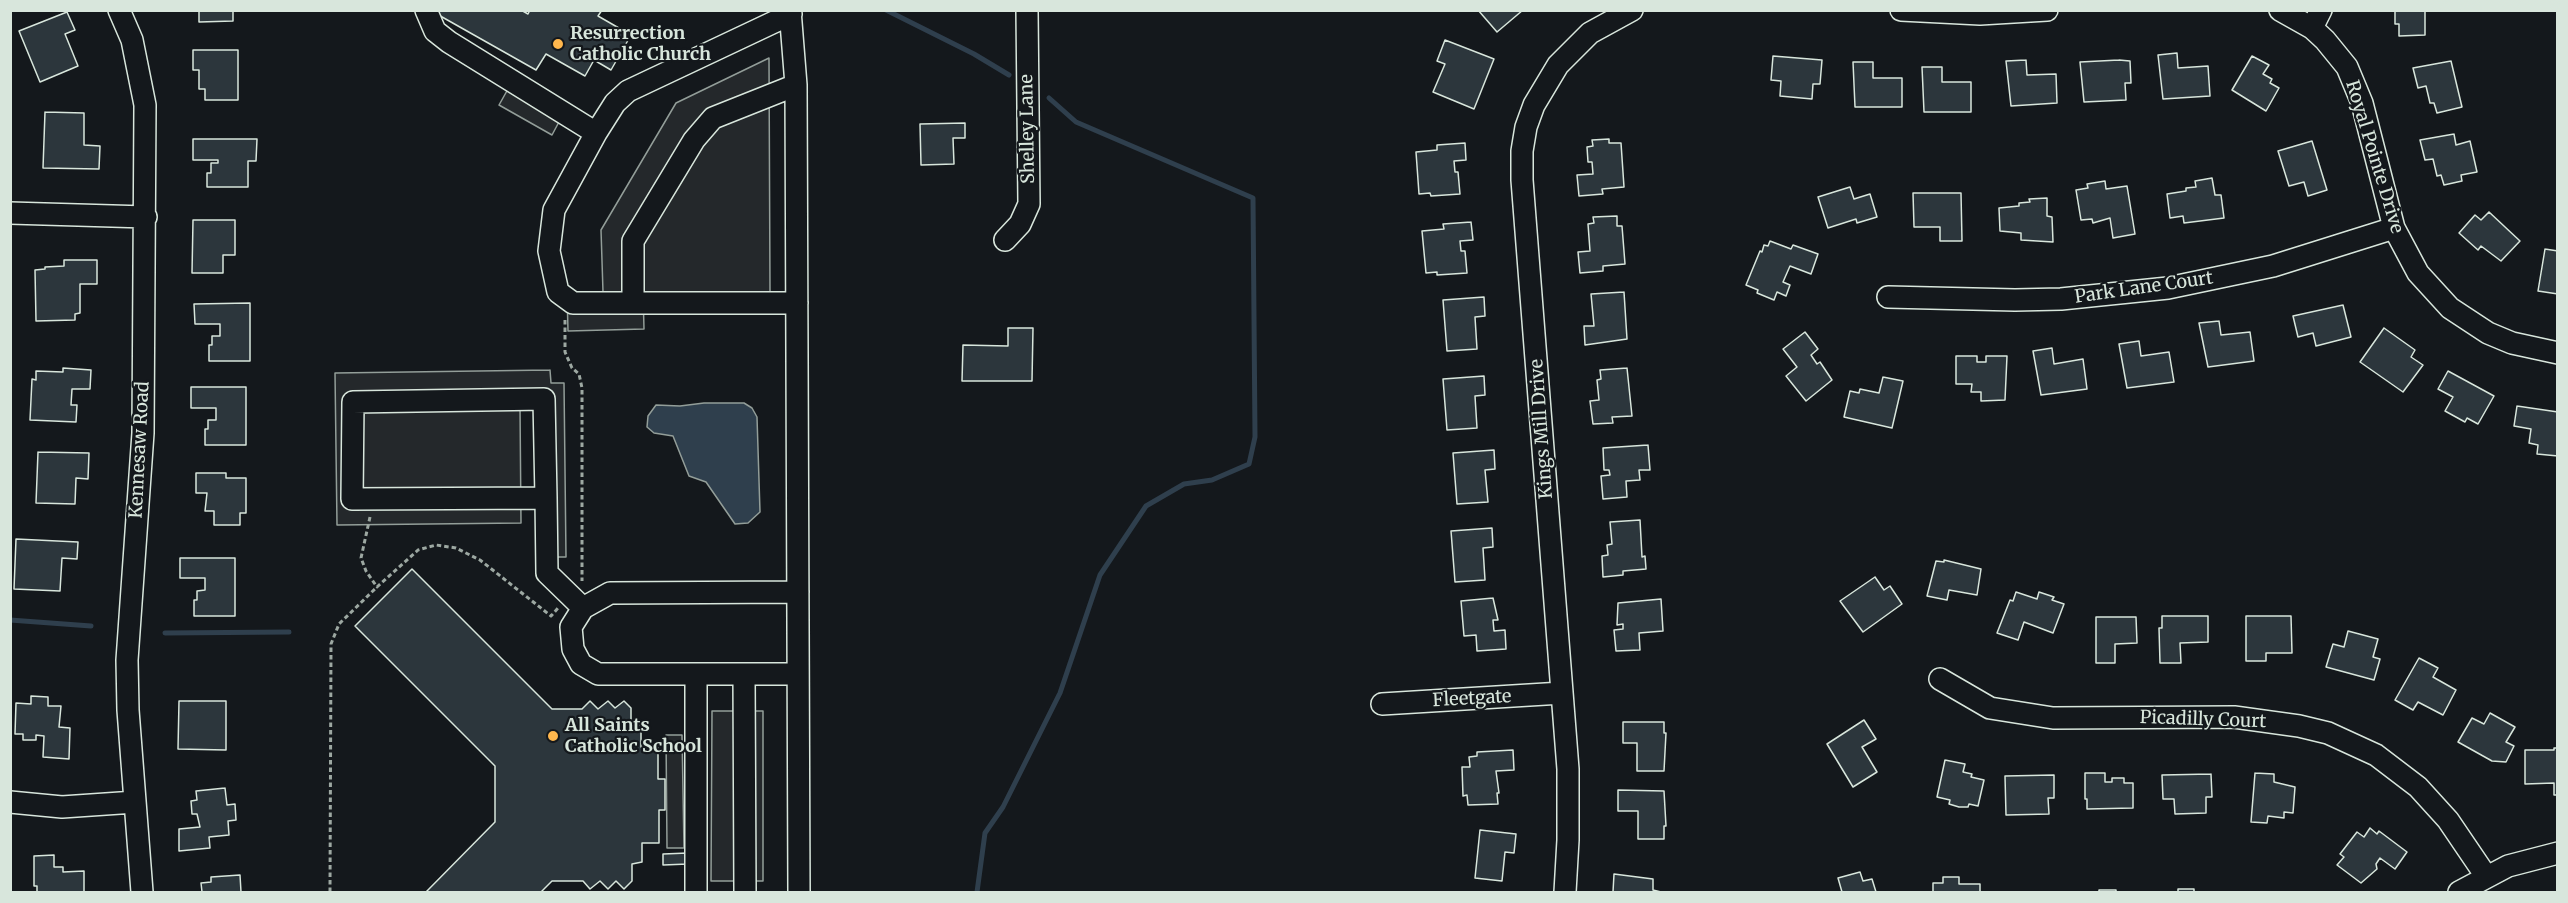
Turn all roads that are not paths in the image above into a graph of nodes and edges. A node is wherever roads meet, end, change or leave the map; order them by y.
1 (119, 10) edge
2 (426, 10) edge
3 (1027, 10) edge
4 (1901, 10) edge
5 (2047, 10) edge
6 (2280, 10) edge
7 (1630, 11) edge
8 (790, 12) edge
9 (2316, 19) edge
10 (796, 85) junction
11 (596, 133) junction
12 (10, 213) edge
13 (146, 217) junction
14 (2394, 228) junction
15 (1005, 240) dead end
16 (1888, 297) dead end
17 (633, 303) junction
18 (797, 303) junction
19 (2558, 353) edge
20 (546, 498) junction
21 (798, 592) junction
22 (583, 608) junction
23 (696, 674) junction
24 (744, 674) junction
25 (798, 674) junction
26 (1940, 678) dead end
27 (1562, 693) junction
28 (1382, 704) dead end
29 (10, 802) edge
30 (135, 802) junction
31 (2558, 853) edge
32 (2486, 876) junction
33 (142, 892) edge
34 (696, 892) edge
35 (745, 892) edge
36 (799, 892) edge
37 (1565, 892) edge
38 (2459, 892) edge

1 - 13 street, Kennesaw Road
2 - 11 street
3 - 15 street, Shelley Lane
4 - 5 street
6 - 9 street, Royal Pointe Drive
7 - 27 street, Kings Mill Drive
8 - 10 street
8 - 11 street
9 - 14 street, Royal Pointe Drive
10 - 17 street
10 - 18 street
11 - 17 street
12 - 13 street
13 - 30 street, Kennesaw Road
14 - 16 street, Park Lane Court
14 - 19 street, Royal Pointe Drive
17 - 18 street
18 - 21 street
20 - 20 street
20 - 22 street
21 - 22 street
21 - 25 street
22 - 23 street
23 - 24 street
23 - 34 street
24 - 25 street
24 - 35 street
25 - 36 street
26 - 32 street, Picadilly Court
27 - 28 street, Fleetgate
27 - 37 street, Kings Mill Drive
29 - 30 street
30 - 33 street, Kennesaw Road
31 - 32 street
32 - 38 street

